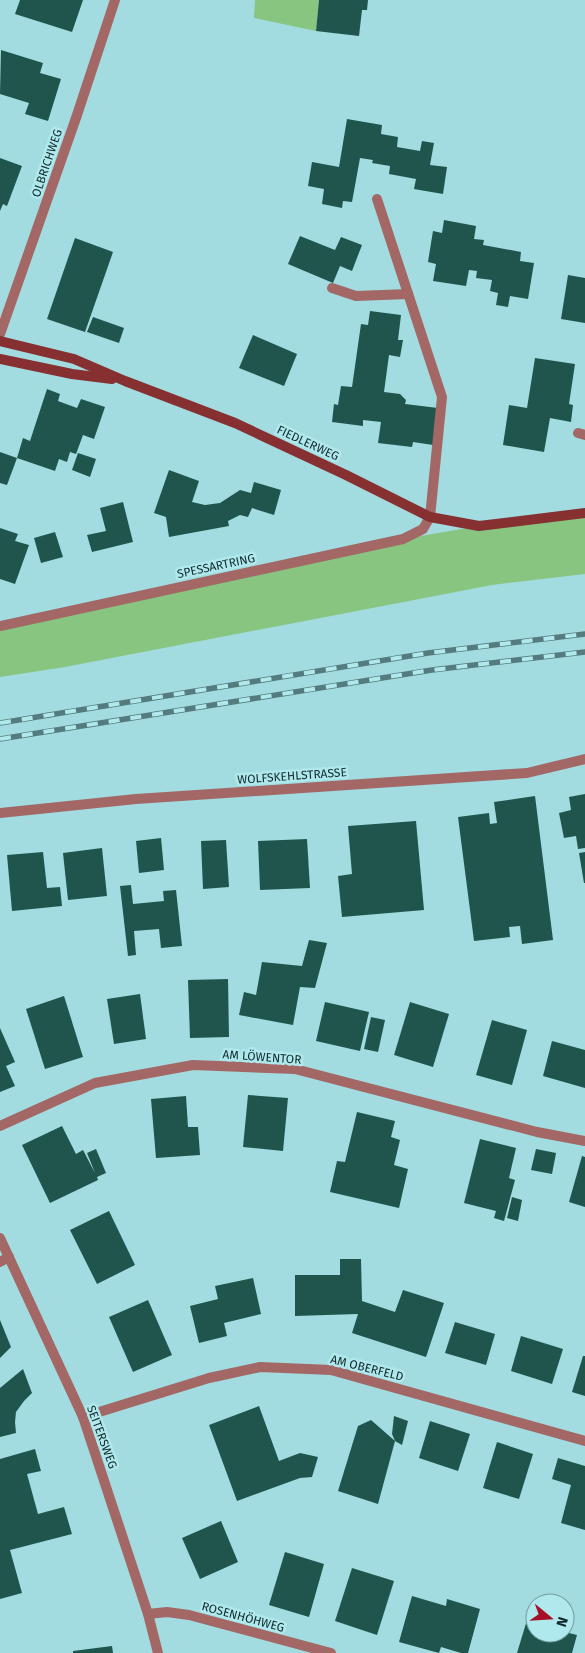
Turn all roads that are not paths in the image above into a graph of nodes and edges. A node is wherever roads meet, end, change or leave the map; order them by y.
1 (115, 0) edge
2 (376, 199) dead end
3 (332, 288) dead end
4 (408, 294) junction
5 (0, 334) edge
6 (0, 341) edge
7 (0, 358) edge
8 (125, 381) junction
9 (585, 513) edge
10 (430, 517) junction
11 (0, 626) edge
12 (585, 759) edge
13 (0, 813) edge
14 (0, 1126) edge
15 (585, 1141) edge
16 (0, 1238) edge
17 (5, 1259) edge
18 (83, 1417) junction
19 (585, 1441) edge
20 (148, 1614) junction
21 (158, 1653) edge
22 (331, 1653) edge

1 - 5 street, OLBRICHWEG
2 - 4 street
3 - 4 street
4 - 10 street
6 - 8 main road, FIEDLERWEG
7 - 8 main road, FIEDLERWEG
8 - 10 main road, FIEDLERWEG
9 - 10 main road, FIEDLERWEG
10 - 11 street, SPESSARTRING
12 - 13 street, WOLFSKEHLSTRASSE
14 - 15 street, AM LÖWENTOR
16 - 17 street, SEITERSWEG
17 - 18 street, SEITERSWEG
18 - 19 street, AM OBERFELD
18 - 20 street, SEITERSWEG
20 - 21 street, SEITERSWEG
20 - 22 street, ROSENHÖHWEG

